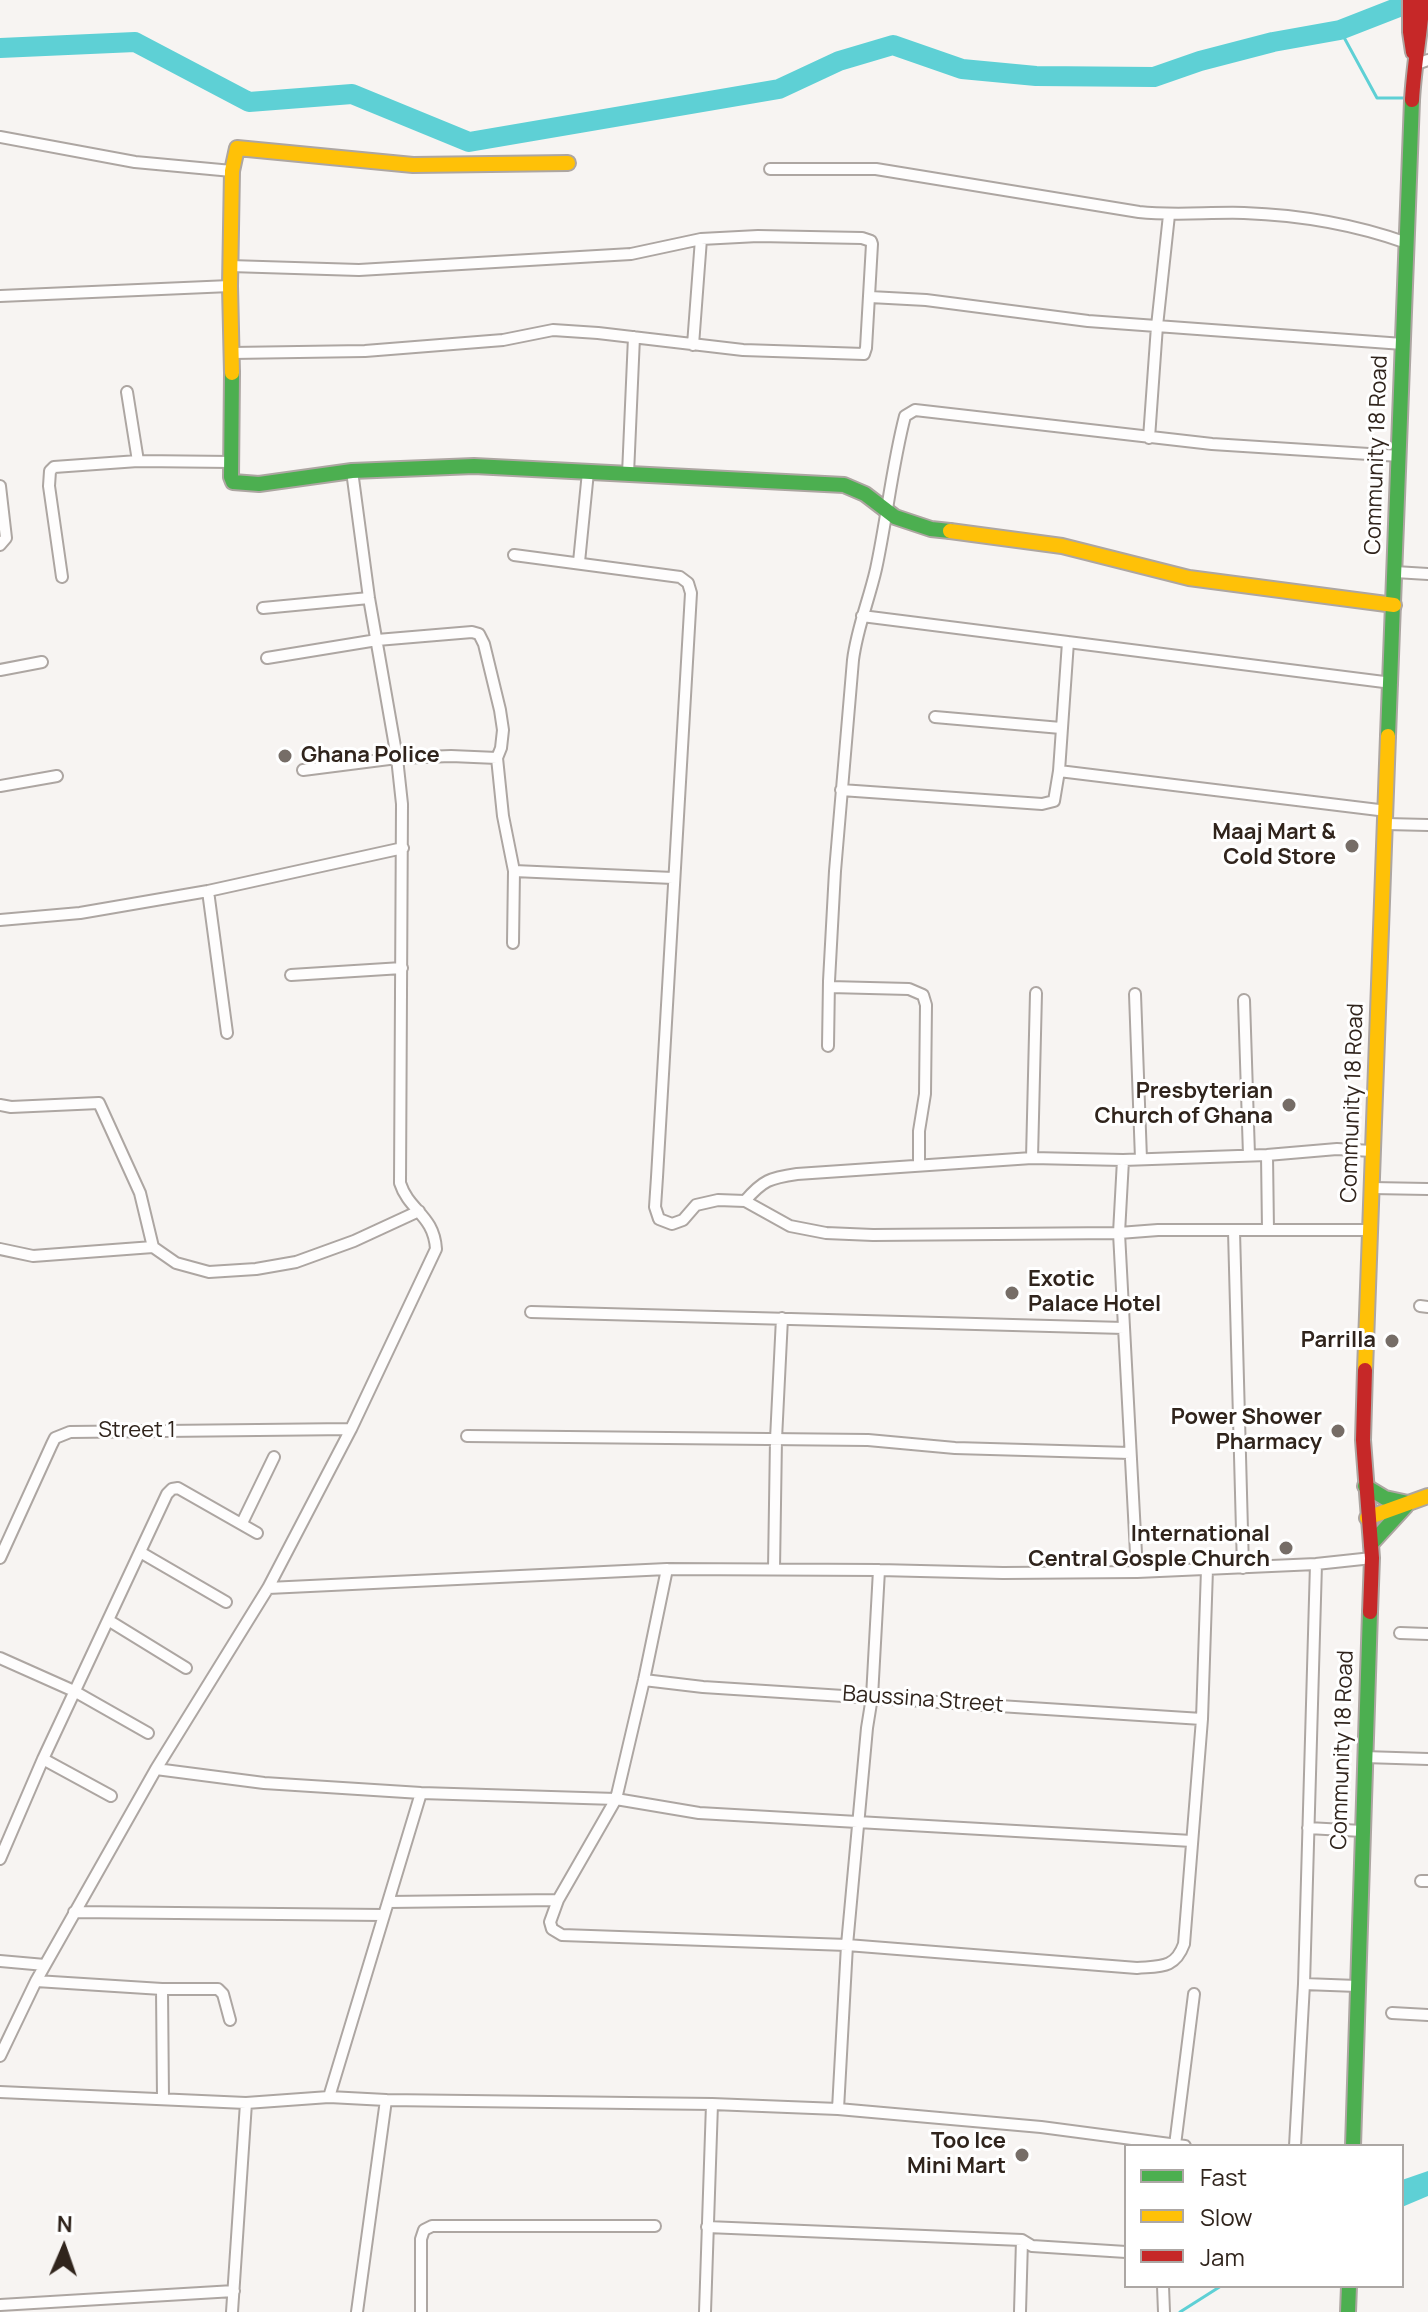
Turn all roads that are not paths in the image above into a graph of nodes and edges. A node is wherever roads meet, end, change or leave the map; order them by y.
1 (1410, 0) edge
2 (1423, 0) edge
3 (1415, 33) junction
4 (1419, 62) edge
5 (0, 137) edge
6 (568, 163) dead end
7 (770, 169) dead end
8 (232, 171) junction
9 (1169, 215) junction
10 (701, 239) junction
11 (1407, 243) junction
12 (230, 266) junction
13 (230, 286) junction
14 (0, 296) edge
15 (870, 297) junction
16 (1157, 326) junction
17 (634, 337) junction
18 (1403, 344) junction
19 (693, 345) junction
20 (232, 353) junction
21 (127, 392) dead end
22 (1149, 438) junction
23 (1400, 456) junction
24 (138, 461) junction
25 (232, 462) junction
26 (352, 471) junction
27 (588, 472) junction
28 (628, 474) junction
29 (0, 486) edge
30 (887, 512) junction
31 (0, 545) edge
32 (514, 555) dead end
33 (579, 562) junction
34 (1395, 572) junction
35 (1428, 574) edge
36 (62, 577) dead end
37 (369, 598) junction
38 (1394, 605) junction
39 (263, 608) dead end
40 (862, 616) junction
41 (377, 640) junction
42 (1068, 642) junction
43 (267, 658) dead end
44 (42, 662) dead end
45 (0, 670) edge
46 (1392, 683) junction
47 (935, 717) dead end
48 (1061, 728) junction
49 (397, 758) junction
50 (497, 758) junction
51 (303, 770) dead end
52 (1059, 771) junction
53 (57, 776) dead end
54 (0, 786) edge
55 (841, 790) junction
56 (1386, 818) junction
57 (1428, 825) edge
58 (403, 848) junction
59 (514, 871) junction
60 (673, 878) junction
61 (208, 891) junction
62 (0, 920) edge
63 (513, 943) dead end
64 (402, 968) junction
65 (291, 975) dead end
66 (830, 987) junction
67 (1036, 993) dead end
68 (1135, 994) dead end
69 (1244, 1000) dead end
70 (227, 1033) dead end
71 (828, 1046) dead end
72 (0, 1105) edge
73 (1372, 1151) junction
74 (1249, 1155) junction
75 (1267, 1155) junction
76 (1032, 1158) junction
77 (1141, 1159) junction
78 (1123, 1160) junction
79 (919, 1165) junction
80 (1372, 1188) junction
81 (1428, 1189) edge
82 (745, 1201) junction
83 (419, 1211) junction
84 (1268, 1230) junction
85 (1370, 1230) junction
86 (1234, 1231) junction
87 (1119, 1233) junction
88 (153, 1247) junction
89 (0, 1249) edge
90 (531, 1312) dead end
91 (782, 1318) junction
92 (1124, 1328) junction
93 (351, 1429) junction
94 (467, 1436) dead end
95 (776, 1439) junction
96 (1130, 1453) junction
97 (274, 1457) dead end
98 (1365, 1486) junction
99 (1428, 1496) edge
100 (1409, 1503) junction
101 (1367, 1518) junction
102 (242, 1523) junction
103 (257, 1533) dead end
104 (1372, 1551) junction
105 (140, 1552) junction
106 (0, 1557) edge
107 (1316, 1564) junction
108 (1243, 1568) junction
109 (667, 1569) junction
110 (774, 1569) junction
111 (1207, 1569) junction
112 (879, 1570) junction
113 (1137, 1572) junction
114 (268, 1588) junction
115 (226, 1602) dead end
116 (108, 1620) junction
117 (1400, 1633) dead end
118 (1428, 1634) edge
119 (0, 1658) edge
120 (186, 1668) dead end
121 (644, 1680) junction
122 (74, 1691) junction
123 (872, 1697) junction
124 (1202, 1719) junction
125 (148, 1733) dead end
126 (1364, 1757) junction
127 (43, 1759) junction
128 (1428, 1759) edge
129 (156, 1769) junction
130 (421, 1793) junction
131 (111, 1796) dead end
132 (616, 1799) junction
133 (860, 1822) junction
134 (1308, 1828) junction
135 (1362, 1831) junction
136 (1192, 1841) junction
137 (0, 1859) edge
138 (558, 1900) junction
139 (388, 1902) junction
140 (74, 1912) junction
141 (383, 1915) junction
142 (847, 1945) junction
143 (0, 1961) edge
144 (45, 1965) junction
145 (36, 1981) junction
146 (1304, 1984) junction
147 (1357, 1986) junction
148 (162, 1989) junction
149 (1194, 1994) dead end
150 (1392, 2013) dead end
151 (1428, 2015) edge
152 (230, 2020) dead end
153 (0, 2056) edge
154 (0, 2092) edge
155 (329, 2097) junction
156 (163, 2099) junction
157 (386, 2100) junction
158 (246, 2103) junction
159 (712, 2104) junction
160 (838, 2109) junction
161 (1172, 2144) edge
162 (1180, 2144) edge
163 (1295, 2144) edge
164 (1353, 2144) edge
165 (655, 2226) dead end
166 (707, 2227) junction
167 (1022, 2240) junction
168 (1124, 2252) edge
169 (1163, 2288) edge
170 (1349, 2288) edge
171 (234, 2291) junction
172 (0, 2305) edge
173 (232, 2312) edge
174 (357, 2312) edge
175 (421, 2312) edge
176 (705, 2312) edge
177 (1020, 2312) edge
178 (1164, 2312) edge
179 (1348, 2312) edge

1 - 3 main road, Community 18 Road
2 - 3 main road, Community 18 Road
3 - 4 main road, Community 18 Road
4 - 11 main road, Community 18 Road
5 - 8 street
6 - 8 main road
7 - 9 street
8 - 12 main road
9 - 11 street
9 - 16 street
10 - 12 street
10 - 15 street
10 - 19 street
11 - 18 main road, Community 18 Road
12 - 13 main road
13 - 14 street
13 - 20 main road
15 - 16 street
15 - 19 street
16 - 18 street
16 - 22 street
17 - 19 street
17 - 20 street
17 - 28 street
18 - 23 main road, Community 18 Road
20 - 25 main road
21 - 24 street
22 - 23 street
22 - 30 street
23 - 34 main road, Community 18 Road
24 - 25 street
24 - 36 street
25 - 26 main road
26 - 27 main road
26 - 37 street
27 - 28 main road
27 - 33 street
28 - 30 main road
29 - 31 street
30 - 38 main road
30 - 40 street
32 - 33 street
33 - 60 street
34 - 35 street
34 - 38 main road, Community 18 Road
37 - 39 street
37 - 41 street
38 - 46 main road, Community 18 Road
40 - 42 street
40 - 55 street
41 - 43 street
41 - 49 street
41 - 50 street
42 - 46 street
42 - 48 street
44 - 45 street
46 - 56 main road, Community 18 Road
47 - 48 street
48 - 52 street
49 - 50 street
49 - 51 street
49 - 58 street
50 - 59 street
52 - 55 street
52 - 56 street
53 - 54 street
55 - 66 street
56 - 57 street
56 - 73 main road, Community 18 Road
58 - 61 street
58 - 64 street
59 - 60 street
59 - 63 street
60 - 82 street
61 - 62 street
61 - 70 street
64 - 65 street
64 - 83 street
66 - 71 street
66 - 79 street
67 - 76 street
68 - 77 street
69 - 74 street
72 - 88 street
73 - 75 street
73 - 80 main road, Community 18 Road
74 - 75 street
74 - 77 street
75 - 84 street
76 - 78 street
76 - 79 street
77 - 78 street
78 - 87 street
79 - 82 street
80 - 81 street
80 - 85 main road, Community 18 Road
82 - 87 street
83 - 88 street
83 - 93 street
84 - 85 street
84 - 86 street
85 - 98 main road, Community 18 Road
86 - 87 street
86 - 108 street
87 - 92 street
88 - 89 street
90 - 91 street
91 - 92 street
91 - 95 street
92 - 96 street
93 - 106 street, Street 1
93 - 114 street
94 - 95 street
95 - 96 street
95 - 110 street
96 - 113 street
97 - 102 street
98 - 100 main road
98 - 101 main road, Community 18 Road
99 - 100 main road
100 - 101 main road
100 - 104 main road
101 - 104 main road, Community 18 Road
102 - 103 street
102 - 105 street
104 - 107 street
104 - 126 main road, Community 18 Road
105 - 115 street
105 - 116 street
107 - 108 street
107 - 134 street
108 - 111 street
109 - 110 street
109 - 114 street
109 - 121 street
110 - 112 street
111 - 113 street
111 - 124 street
112 - 113 street
112 - 123 street
114 - 129 street
116 - 120 street
116 - 122 street
117 - 118 street
119 - 122 street
121 - 123 street, Baussina Street
121 - 132 street
122 - 125 street
122 - 127 street
123 - 124 street, Baussina Street
123 - 133 street
124 - 136 street
126 - 128 street
126 - 135 main road, Community 18 Road
127 - 131 street
127 - 137 street
129 - 130 street
129 - 140 street
130 - 132 street
130 - 139 street
132 - 133 street
132 - 138 street
133 - 136 street
133 - 142 street
134 - 135 street
134 - 146 street
135 - 147 main road, Community 18 Road
136 - 142 street
138 - 139 street
138 - 142 street
139 - 141 street
140 - 141 street
140 - 144 street
141 - 155 street
142 - 160 street
143 - 144 street
144 - 145 street
145 - 148 street
145 - 153 street
146 - 147 street
146 - 163 street
147 - 164 main road, Community 18 Road
148 - 152 street
148 - 156 street
149 - 162 street
150 - 151 street
154 - 156 street
155 - 157 street
155 - 158 street
156 - 158 street
157 - 159 street
157 - 174 street
158 - 171 street
159 - 160 street
159 - 166 street
160 - 161 street
165 - 175 street
166 - 167 street
166 - 176 street
167 - 168 street
167 - 177 street
169 - 178 street
170 - 179 main road
171 - 172 street
171 - 173 street

